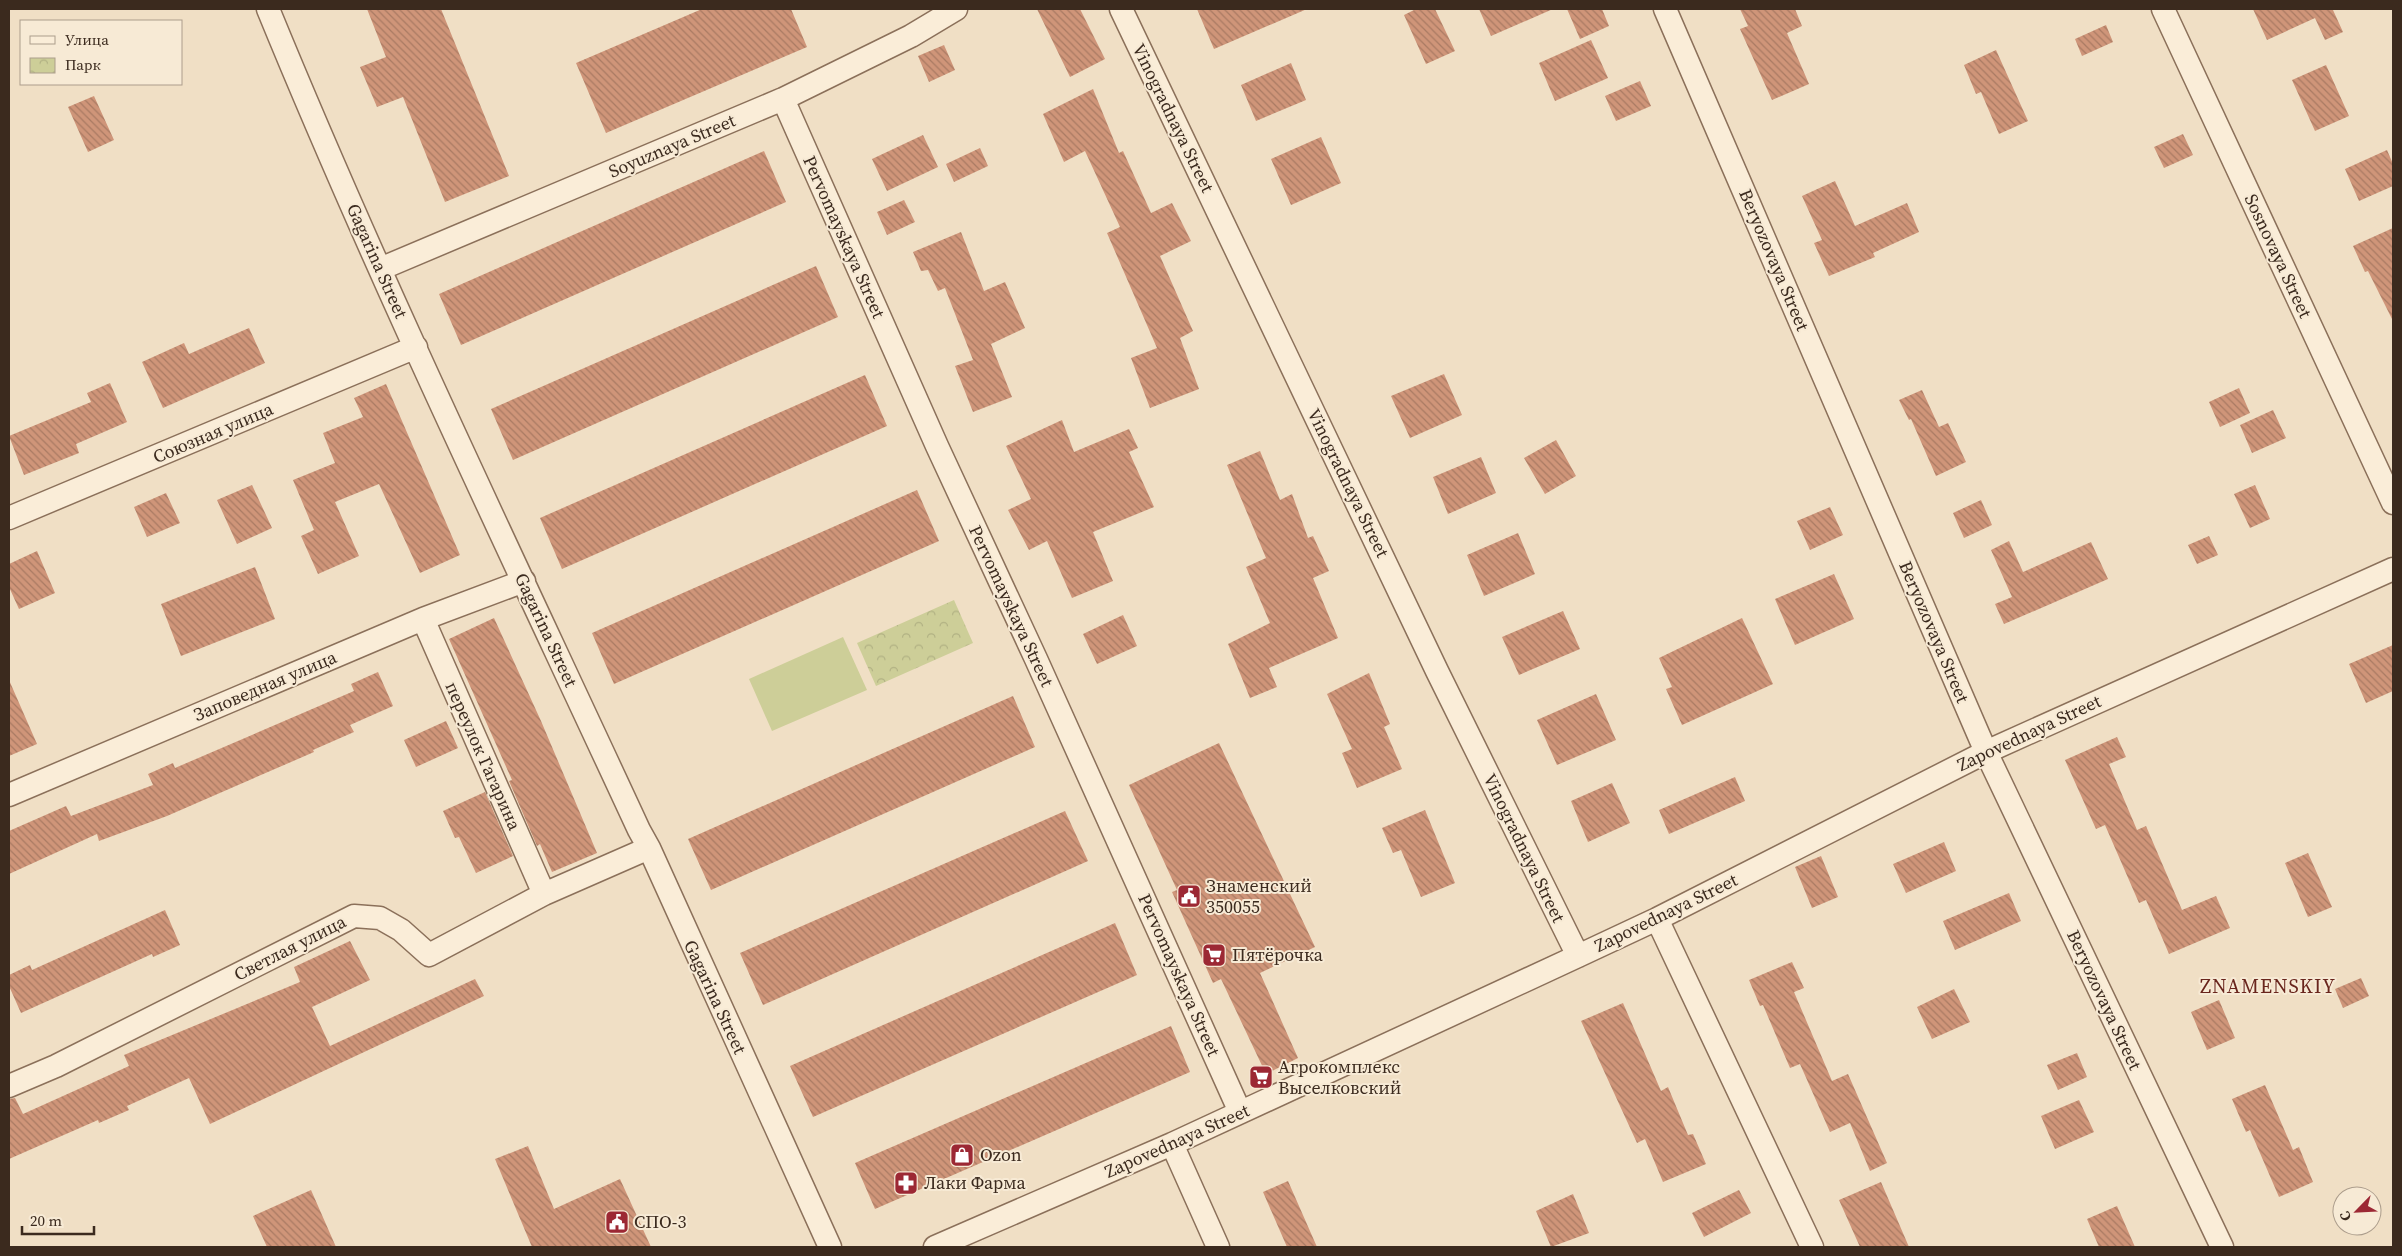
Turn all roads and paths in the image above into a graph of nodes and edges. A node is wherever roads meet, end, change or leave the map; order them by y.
1 (268, 9) edge
2 (956, 9) edge
3 (1121, 9) edge
4 (1665, 9) edge
5 (2164, 9) edge
6 (783, 99) junction
7 (380, 269) junction
8 (416, 347) junction
9 (2393, 503) edge
10 (9, 518) edge
11 (2393, 569) edge
12 (524, 581) junction
13 (423, 619) junction
14 (1986, 752) junction
15 (9, 795) edge
16 (649, 848) junction
17 (544, 894) junction
18 (1657, 919) junction
19 (1578, 956) junction
20 (9, 1086) edge
21 (1240, 1112) junction
22 (1172, 1144) junction
23 (830, 1247) edge
24 (935, 1247) edge
25 (1218, 1247) edge
26 (1812, 1247) edge
27 (2222, 1247) edge

1 - 7 street, Gagarina Street
2 - 6 street, Soyuznaya Street
3 - 19 street, Vinogradnaya Street
4 - 14 street, Beryozovaya Street
5 - 9 street, Sosnovaya Street
6 - 7 street, Soyuznaya Street
6 - 21 street, Pervomayskaya Street
7 - 8 street, Gagarina Street
8 - 10 street, Союзная улица
8 - 12 street, Gagarina Street
11 - 14 street, Zapovednaya Street
12 - 13 street, Заповедная улица
12 - 16 street, Gagarina Street
13 - 15 street, Заповедная улица
13 - 17 street, переулок Гагарина
14 - 18 street, Zapovednaya Street
14 - 27 street, Beryozovaya Street
16 - 17 street, Светлая улица
16 - 23 street, Gagarina Street
17 - 20 street, Светлая улица
18 - 19 street, Zapovednaya Street
18 - 26 street
19 - 21 street, Zapovednaya Street
21 - 22 street, Zapovednaya Street
22 - 24 street, Zapovednaya Street
22 - 25 street

